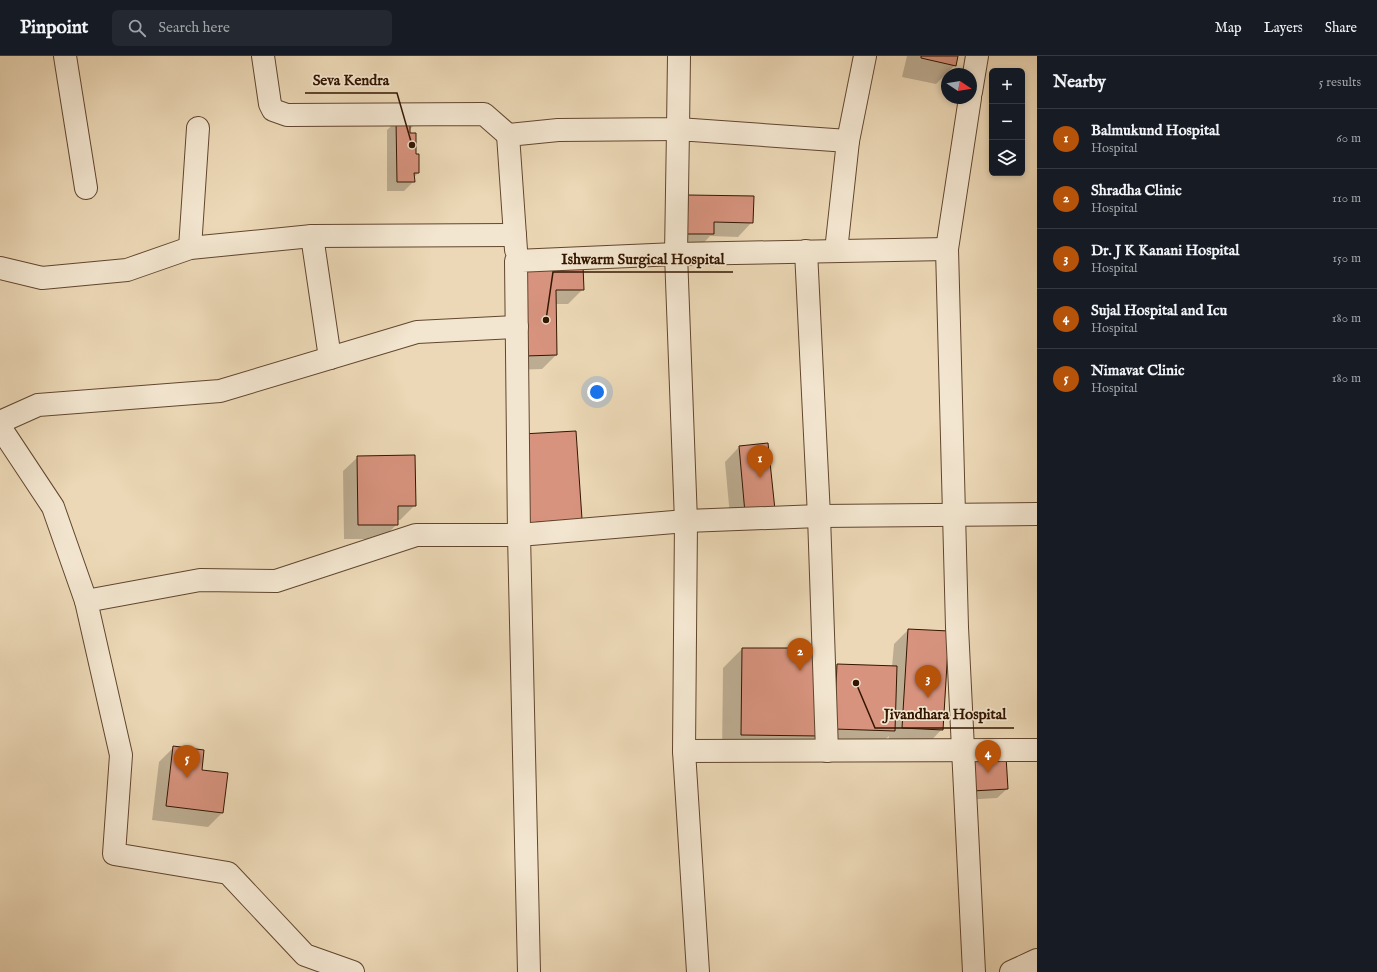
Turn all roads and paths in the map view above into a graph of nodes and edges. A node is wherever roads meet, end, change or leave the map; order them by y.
1 (65, 56) edge
2 (263, 56) edge
3 (679, 56) edge
4 (865, 56) edge
5 (976, 56) edge
6 (974, 68) edge
7 (969, 104) edge
8 (198, 128) dead end
9 (678, 128) junction
10 (508, 135) junction
11 (848, 141) junction
12 (86, 188) dead end
13 (515, 235) junction
14 (312, 236) junction
15 (190, 248) junction
16 (947, 249) junction
17 (806, 251) junction
18 (836, 251) junction
19 (676, 254) junction
20 (516, 261) junction
21 (0, 268) edge
22 (517, 327) junction
23 (330, 358) junction
24 (0, 422) edge
25 (0, 427) edge
26 (1037, 514) edge
27 (954, 515) junction
28 (819, 516) junction
29 (686, 521) junction
30 (519, 535) junction
31 (86, 601) junction
32 (963, 750) junction
33 (1037, 750) edge
34 (684, 751) junction
35 (827, 751) junction
36 (1037, 960) edge
37 (353, 972) edge
38 (529, 972) edge
39 (698, 972) edge
40 (974, 972) edge
41 (1011, 972) edge

1 - 12 street
2 - 10 street
3 - 9 street
4 - 11 street
5 - 6 street
7 - 16 street
8 - 15 street
9 - 10 street
9 - 11 street
9 - 19 street
10 - 13 street
11 - 18 street
13 - 14 street
13 - 20 street
14 - 15 street
14 - 23 street
15 - 21 street
16 - 18 street
16 - 27 street
17 - 18 street
17 - 19 street
17 - 28 street
19 - 20 street
19 - 29 street
20 - 22 street
22 - 23 street
22 - 30 street
23 - 24 street
25 - 31 street
26 - 27 street
27 - 28 street
27 - 32 street
28 - 29 street
28 - 35 street
29 - 30 street
29 - 34 street
30 - 31 street
30 - 38 street
31 - 37 street
32 - 33 street
32 - 35 street
32 - 40 street
34 - 35 street
34 - 39 street
36 - 41 street

